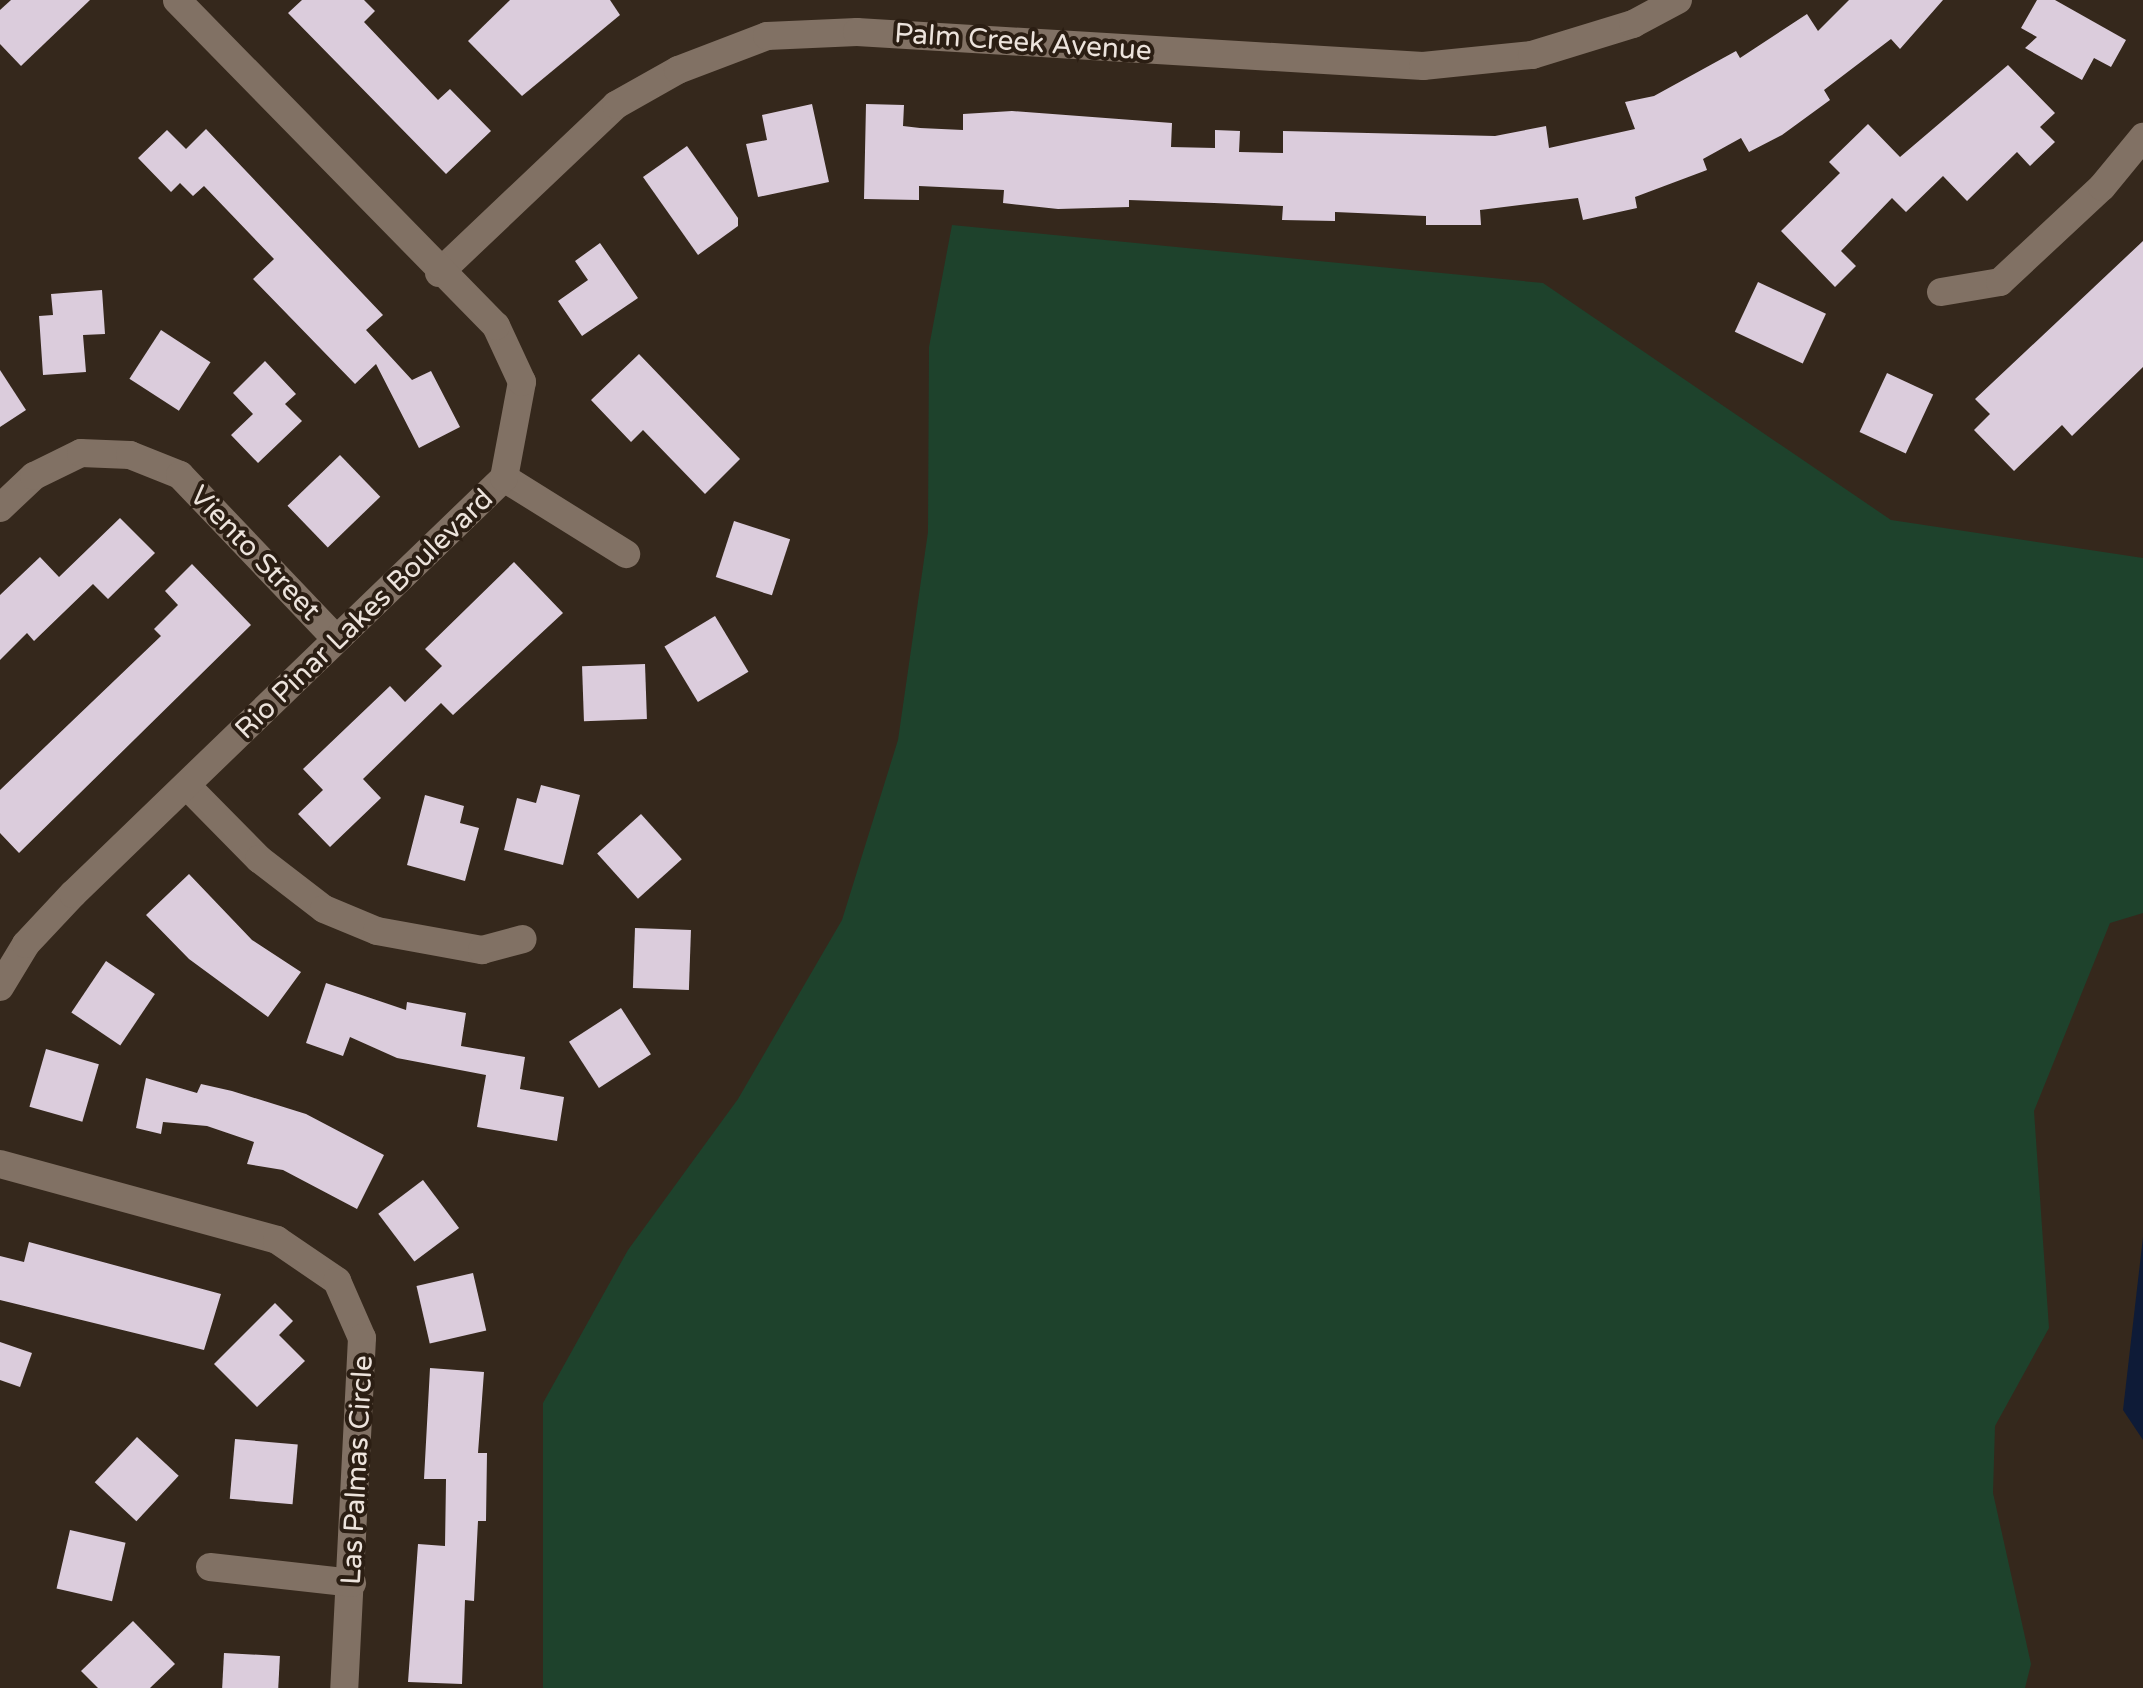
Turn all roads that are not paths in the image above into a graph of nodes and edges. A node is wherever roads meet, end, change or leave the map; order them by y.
1 (177, 0) edge
2 (1678, 0) edge
3 (2143, 137) edge
4 (439, 273) junction
5 (1941, 292) dead end
6 (504, 478) junction
7 (0, 508) edge
8 (626, 554) dead end
9 (336, 639) junction
10 (187, 786) junction
11 (523, 939) dead end
12 (0, 987) edge
13 (0, 1164) edge
14 (210, 1567) dead end
15 (352, 1583) junction
16 (344, 1688) edge

1 - 4 street, Rio Pinar Lakes Boulevard
2 - 4 street, Palm Creek Avenue
3 - 5 street
4 - 6 street, Rio Pinar Lakes Boulevard
6 - 8 street
6 - 9 street, Rio Pinar Lakes Boulevard
7 - 9 street, Viento Street
9 - 10 street, Rio Pinar Lakes Boulevard
10 - 11 street
10 - 12 street, Rio Pinar Lakes Boulevard
13 - 15 street, Las Palmas Circle
14 - 15 street
15 - 16 street, Las Palmas Circle

